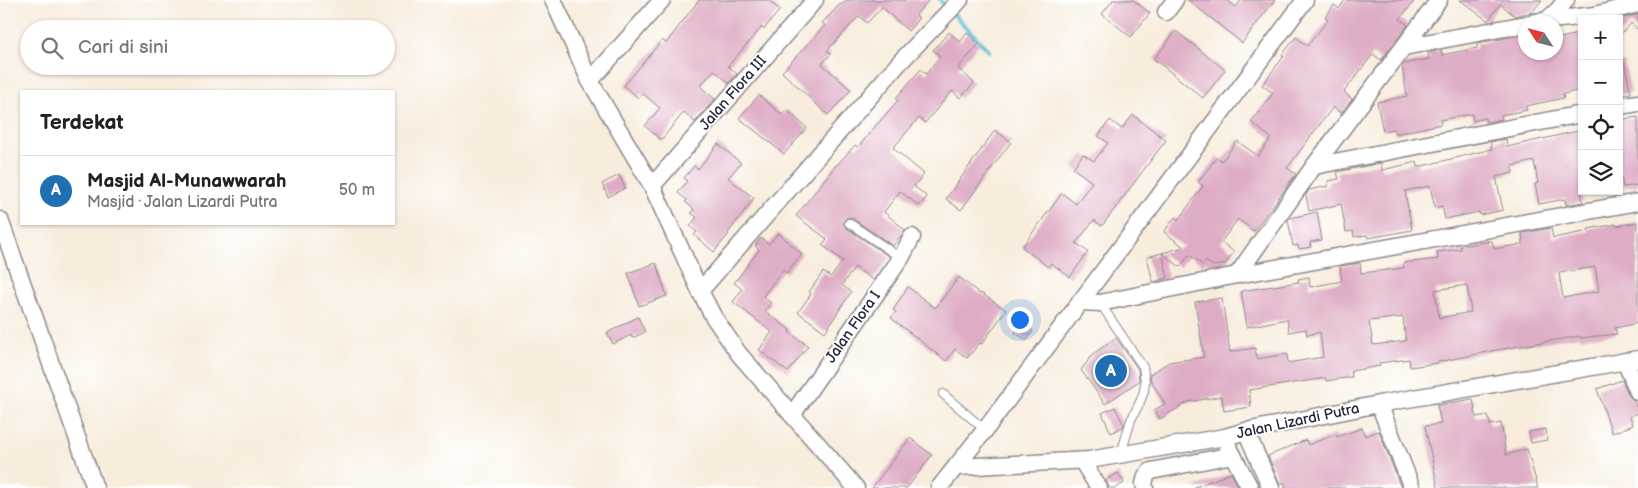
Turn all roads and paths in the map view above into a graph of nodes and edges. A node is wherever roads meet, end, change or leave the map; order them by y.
1 (553, 0) edge
2 (662, 0) edge
3 (815, 0) edge
4 (1305, 0) edge
5 (1439, 0) edge
6 (1566, 0) edge
7 (959, 1) edge
8 (1638, 4) edge
9 (1550, 15) edge
10 (1563, 18) edge
11 (1518, 26) edge
12 (1404, 47) junction
13 (590, 81) junction
14 (1638, 103) edge
15 (1623, 105) edge
16 (1578, 115) edge
17 (1314, 166) junction
18 (652, 186) junction
19 (1638, 202) edge
20 (0, 220) edge
21 (849, 223) dead end
22 (912, 237) dead end
23 (901, 258) junction
24 (1237, 275) junction
25 (700, 291) junction
26 (1080, 302) junction
27 (1100, 303) junction
28 (1631, 360) edge
29 (1638, 392) edge
30 (943, 394) dead end
31 (1379, 404) junction
32 (792, 415) junction
33 (985, 430) junction
34 (1246, 431) junction
35 (1225, 437) junction
36 (1233, 455) junction
37 (1114, 456) junction
38 (1085, 461) junction
39 (956, 467) junction
40 (95, 488) edge
41 (856, 488) edge
42 (939, 488) edge
43 (1099, 488) edge
44 (1145, 488) edge
45 (1250, 488) edge
46 (1271, 488) edge
47 (1412, 488) edge

1 - 13 street
2 - 13 street
3 - 18 street, Jalan Flora III
4 - 26 street
5 - 12 street
6 - 9 street
7 - 25 street
8 - 10 street
11 - 12 street
12 - 17 street
13 - 18 street
14 - 15 street
16 - 17 street
17 - 24 street
18 - 25 street
19 - 24 street
20 - 40 street
21 - 23 lane
22 - 23 street, Jalan Flora I
23 - 32 street, Jalan Flora I
24 - 27 street
25 - 32 street
26 - 27 street
26 - 33 street
27 - 37 lane
28 - 29 street
28 - 31 street, Jalan Lizardi Putra
30 - 33 lane
31 - 34 street, Jalan Lizardi Putra
31 - 47 street
32 - 41 street
33 - 39 street
34 - 35 street, Jalan Lizardi Putra
34 - 46 street
35 - 36 street
35 - 37 street, Jalan Lizardi Putra
36 - 44 street
36 - 45 street
37 - 38 street, Jalan Lizardi Putra
38 - 39 street, Jalan Lizardi Putra
38 - 43 street
39 - 42 street

